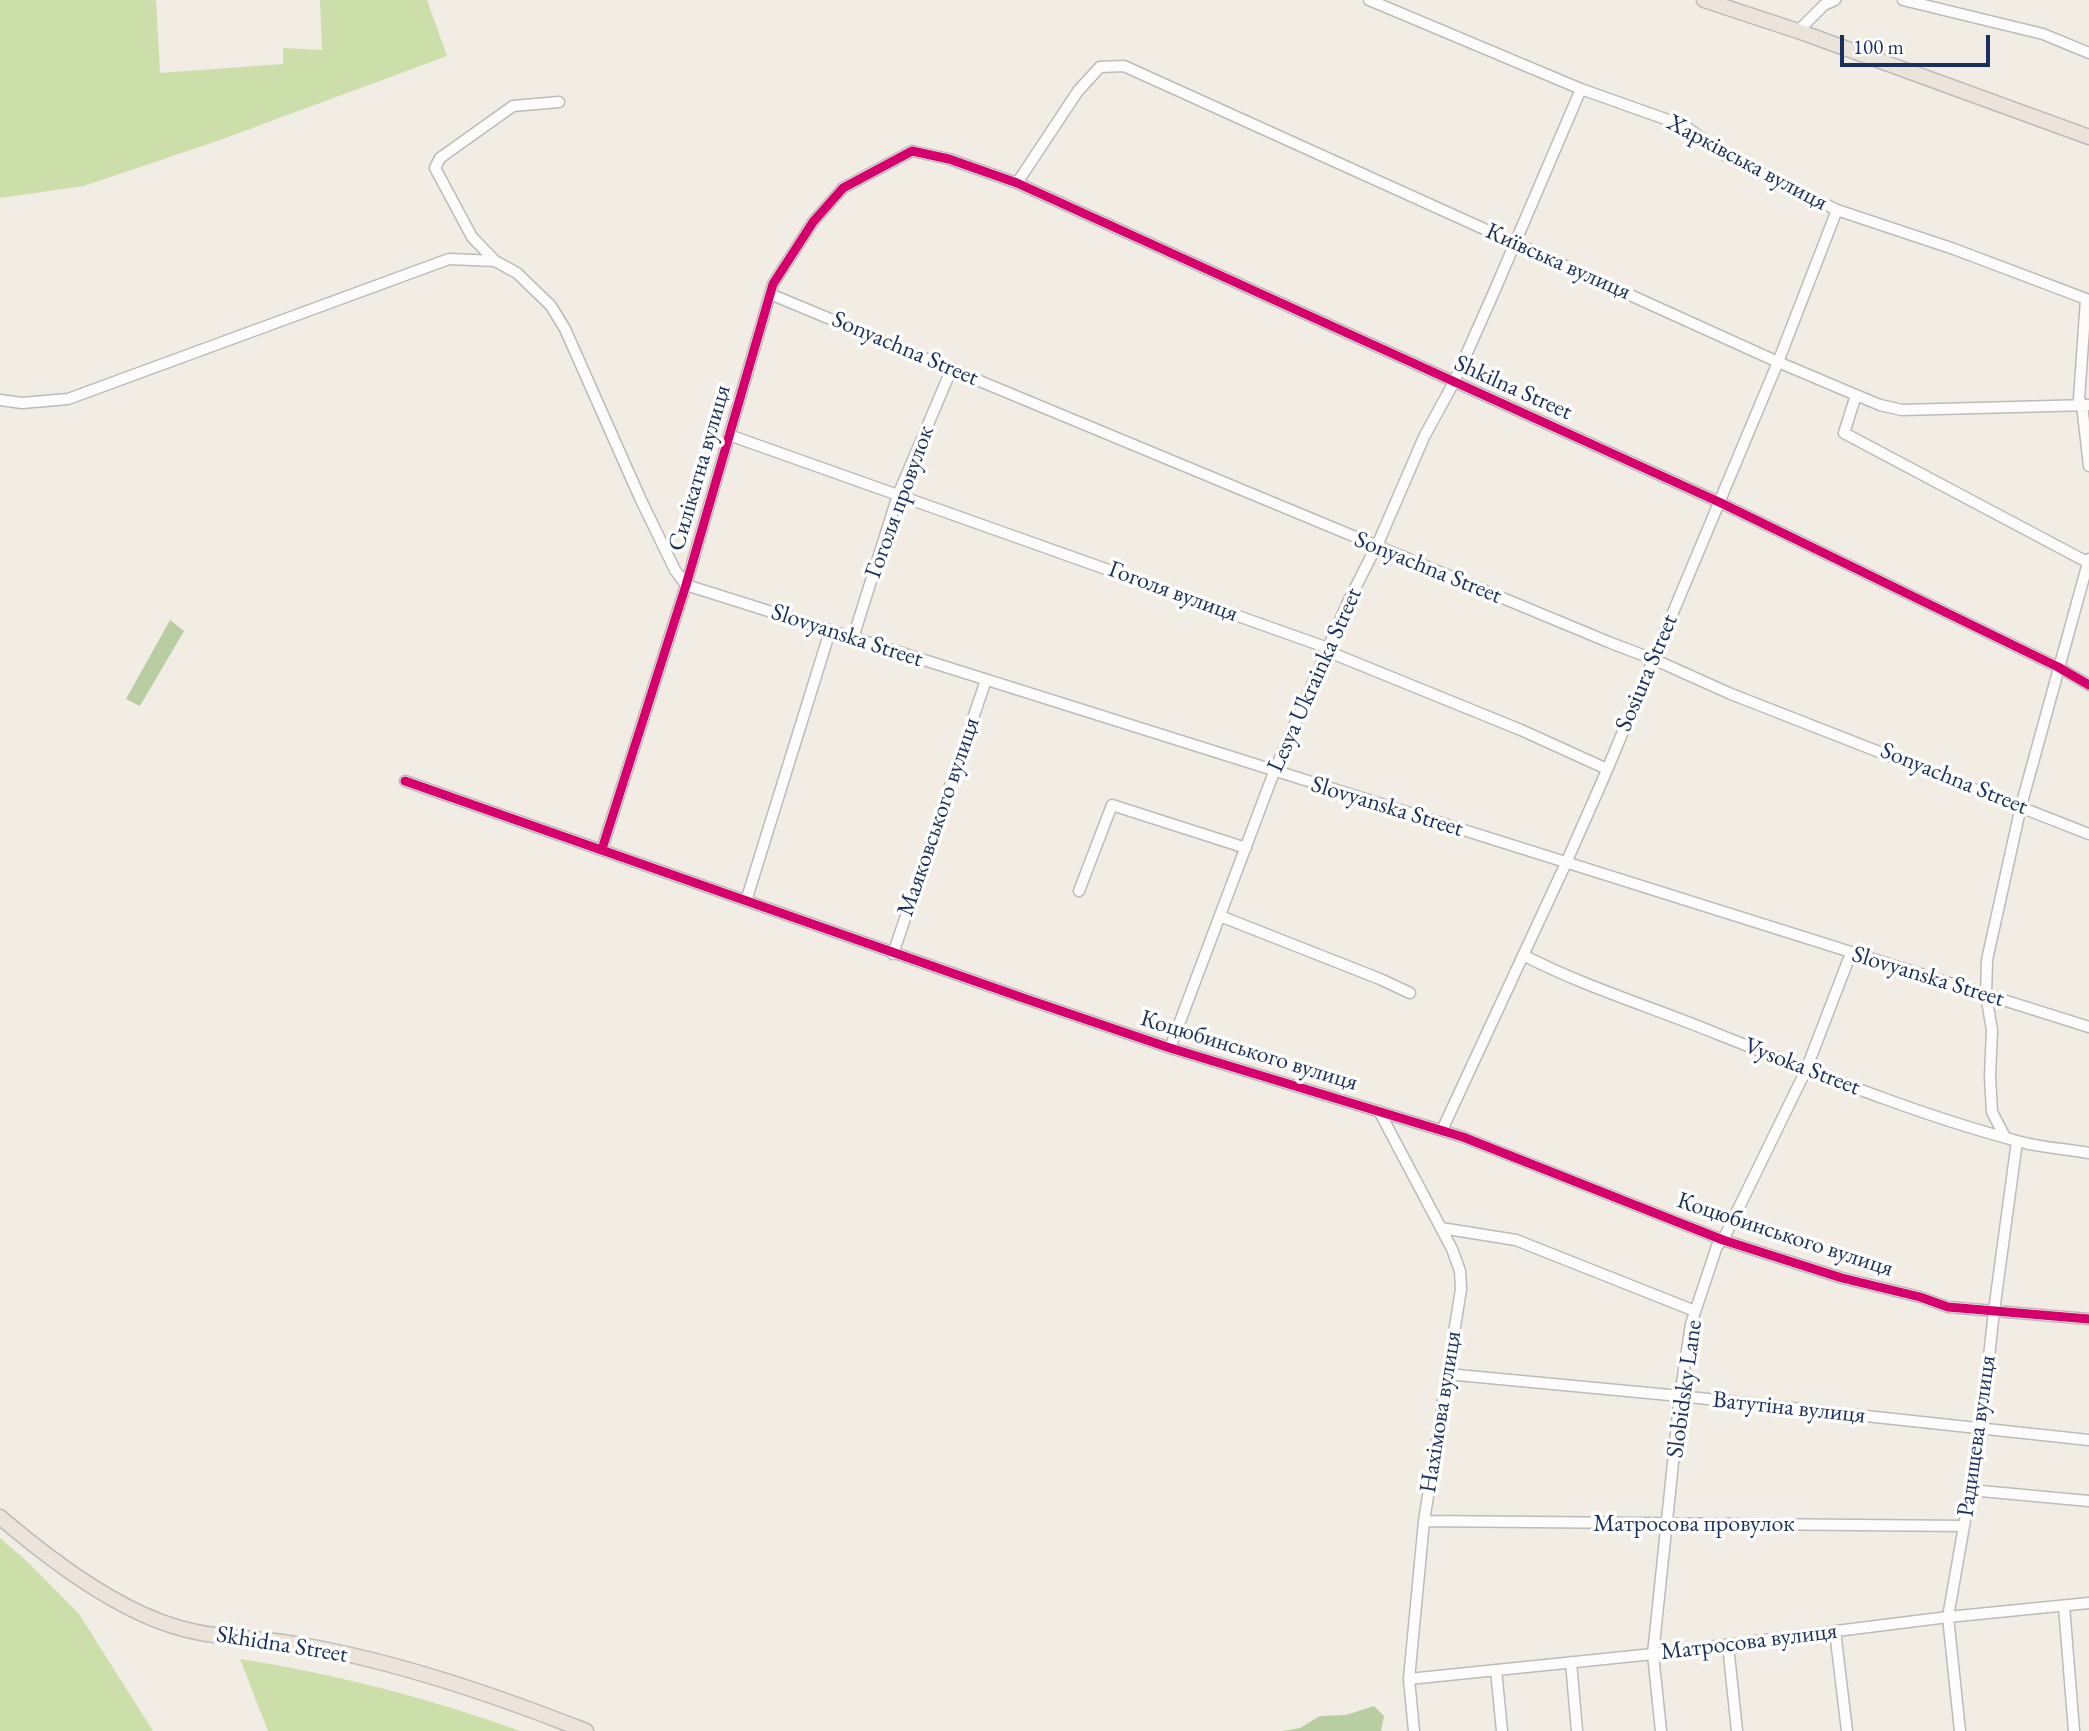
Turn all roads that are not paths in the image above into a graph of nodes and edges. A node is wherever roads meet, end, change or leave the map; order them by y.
1 (1369, 0) edge
2 (1704, 0) edge
3 (1835, 0) edge
4 (1903, 0) edge
5 (1798, 31) junction
6 (2089, 52) edge
7 (1581, 89) junction
8 (559, 102) dead end
9 (2089, 138) edge
10 (912, 151) joint
11 (1017, 183) junction
12 (1838, 210) junction
13 (1515, 243) junction
14 (495, 261) junction
15 (770, 294) junction
16 (2087, 299) edge
17 (1778, 362) junction
18 (952, 368) junction
19 (1454, 382) junction
20 (1856, 395) junction
21 (0, 400) edge
22 (2086, 405) edge
23 (729, 435) junction
24 (2089, 466) edge
25 (898, 495) junction
26 (1718, 502) junction
27 (1376, 546) junction
28 (2088, 561) edge
29 (686, 585) junction
30 (831, 631) junction
31 (853, 638) junction
32 (1328, 648) junction
33 (1653, 659) junction
34 (2058, 667) junction
35 (986, 680) junction
36 (2089, 685) edge
37 (1607, 769) junction
38 (1274, 772) junction
39 (405, 781) dead end
40 (2021, 806) junction
41 (2089, 834) edge
42 (1246, 848) junction
43 (602, 849) junction
44 (1566, 863) junction
45 (1079, 891) dead end
46 (746, 901) junction
47 (1220, 916) junction
48 (1851, 953) junction
49 (893, 954) junction
50 (1523, 955) junction
51 (1410, 993) dead end
52 (1986, 995) junction
53 (2089, 1027) edge
54 (1170, 1048) junction
55 (1807, 1070) junction
56 (1379, 1111) junction
57 (1442, 1130) junction
58 (2004, 1137) junction
59 (2017, 1141) junction
60 (2089, 1153) edge
61 (1441, 1227) junction
62 (1723, 1240) junction
63 (1695, 1311) junction
64 (1994, 1311) junction
65 (2089, 1319) edge
66 (1447, 1374) junction
67 (1680, 1396) junction
68 (1980, 1429) junction
69 (2089, 1440) edge
70 (1970, 1490) junction
71 (2089, 1501) edge
72 (0, 1517) edge
73 (1423, 1521) junction
74 (1668, 1524) junction
75 (1964, 1526) junction
76 (2089, 1603) edge
77 (2064, 1606) junction
78 (1948, 1617) junction
79 (1835, 1631) junction
80 (1728, 1645) junction
81 (1653, 1654) junction
82 (1571, 1662) junction
83 (1496, 1670) junction
84 (1409, 1679) junction
85 (586, 1731) edge
86 (1414, 1731) edge
87 (1502, 1731) edge
88 (1577, 1731) edge
89 (1661, 1731) edge
90 (1737, 1731) edge
91 (1847, 1731) edge
92 (1960, 1731) edge
93 (2074, 1731) edge

1 - 7 street, Харківська вулиця
2 - 5 main road
3 - 5 street
4 - 6 street
5 - 9 main road
7 - 12 street, Харківська вулиця
7 - 13 street, Lesya Ukrainka Street
8 - 14 street
10 - 11 street, Shkilna Street
10 - 15 street, Силікатна вулиця
11 - 13 street, Київська вулиця
11 - 19 street, Shkilna Street
12 - 16 street, Харківська вулиця
12 - 17 street, Sosiura Street
13 - 17 street, Київська вулиця
13 - 19 street, Lesya Ukrainka Street
14 - 21 street
14 - 29 street
15 - 18 street, Sonyachna Street
15 - 23 street, Силікатна вулиця
16 - 22 street
17 - 20 street, Київська вулиця
17 - 26 street, Sosiura Street
18 - 25 street, Гоголя провулок
18 - 27 street, Sonyachna Street
19 - 26 street, Shkilna Street
19 - 27 street, Lesya Ukrainka Street
20 - 22 street, Київська вулиця
20 - 28 street
22 - 24 street
23 - 25 street, Гоголя вулиця
23 - 29 street, Силікатна вулиця
25 - 31 street, Гоголя провулок
25 - 32 street, Гоголя вулиця
26 - 33 street, Sosiura Street
26 - 34 street, Shkilna Street
27 - 32 street, Lesya Ukrainka Street
27 - 33 street, Sonyachna Street
28 - 34 street
29 - 30 street, Slovyanska Street
29 - 43 street, Силікатна вулиця
30 - 31 street, Slovyanska Street
30 - 46 street
31 - 35 street, Slovyanska Street
32 - 37 street, Гоголя вулиця
32 - 38 street, Lesya Ukrainka Street
33 - 37 street, Sosiura Street
33 - 40 street, Sonyachna Street
34 - 36 street, Shkilna Street
34 - 40 street
35 - 38 street, Slovyanska Street
35 - 49 street, Маяковського вулиця
37 - 44 street, Sosiura Street
38 - 42 street, Lesya Ukrainka Street
38 - 44 street, Slovyanska Street
39 - 43 street, Коцюбинського вулиця
40 - 41 street, Sonyachna Street
40 - 52 street
42 - 45 street
42 - 47 street, Lesya Ukrainka Street
43 - 46 street, Коцюбинського вулиця
44 - 48 street, Slovyanska Street
44 - 50 street, Sosiura Street
46 - 49 street, Коцюбинського вулиця
47 - 51 street
47 - 54 street, Lesya Ukrainka Street
48 - 52 street, Slovyanska Street
48 - 55 street, Slobidsky Lane
49 - 54 street, Коцюбинського вулиця
50 - 55 street, Vysoka Street
50 - 57 street, Sosiura Street
52 - 53 street, Slovyanska Street
52 - 58 street
54 - 56 street, Коцюбинського вулиця
55 - 58 street, Vysoka Street
55 - 62 street, Slobidsky Lane
56 - 57 street, Коцюбинського вулиця
56 - 61 street, Нахімова вулиця
57 - 62 street, Коцюбинського вулиця
58 - 59 street, Vysoka Street
59 - 60 street, Vysoka Street
59 - 64 street, Радищева вулиця
61 - 63 street
61 - 66 street, Нахімова вулиця
62 - 63 street, Slobidsky Lane
62 - 64 street, Коцюбинського вулиця
63 - 67 street, Slobidsky Lane
64 - 65 street, Коцюбинського вулиця
64 - 68 street, Радищева вулиця
66 - 67 street, Ватутіна вулиця
66 - 73 street, Нахімова вулиця
67 - 68 street, Ватутіна вулиця
67 - 74 street, Slobidsky Lane
68 - 69 street, Ватутіна вулиця
68 - 70 street, Радищева вулиця
70 - 71 street
70 - 75 street, Радищева вулиця
72 - 85 main road, Skhidna Street
73 - 74 street, Матросова провулок
73 - 84 street, Нахімова вулиця
74 - 75 street, Матросова провулок
74 - 81 street, Slobidsky Lane
75 - 78 street, Радищева вулиця
76 - 77 street, Матросова вулиця
77 - 78 street, Матросова вулиця
77 - 93 street
78 - 79 street, Матросова вулиця
78 - 92 street, Радищева вулиця
79 - 80 street, Матросова вулиця
79 - 91 street
80 - 81 street, Матросова вулиця
80 - 90 street
81 - 82 street, Матросова вулиця
81 - 89 street, Slobidsky Lane
82 - 83 street, Матросова вулиця
82 - 88 street
83 - 84 street, Матросова вулиця
83 - 87 street
84 - 86 street, Нахімова вулиця

